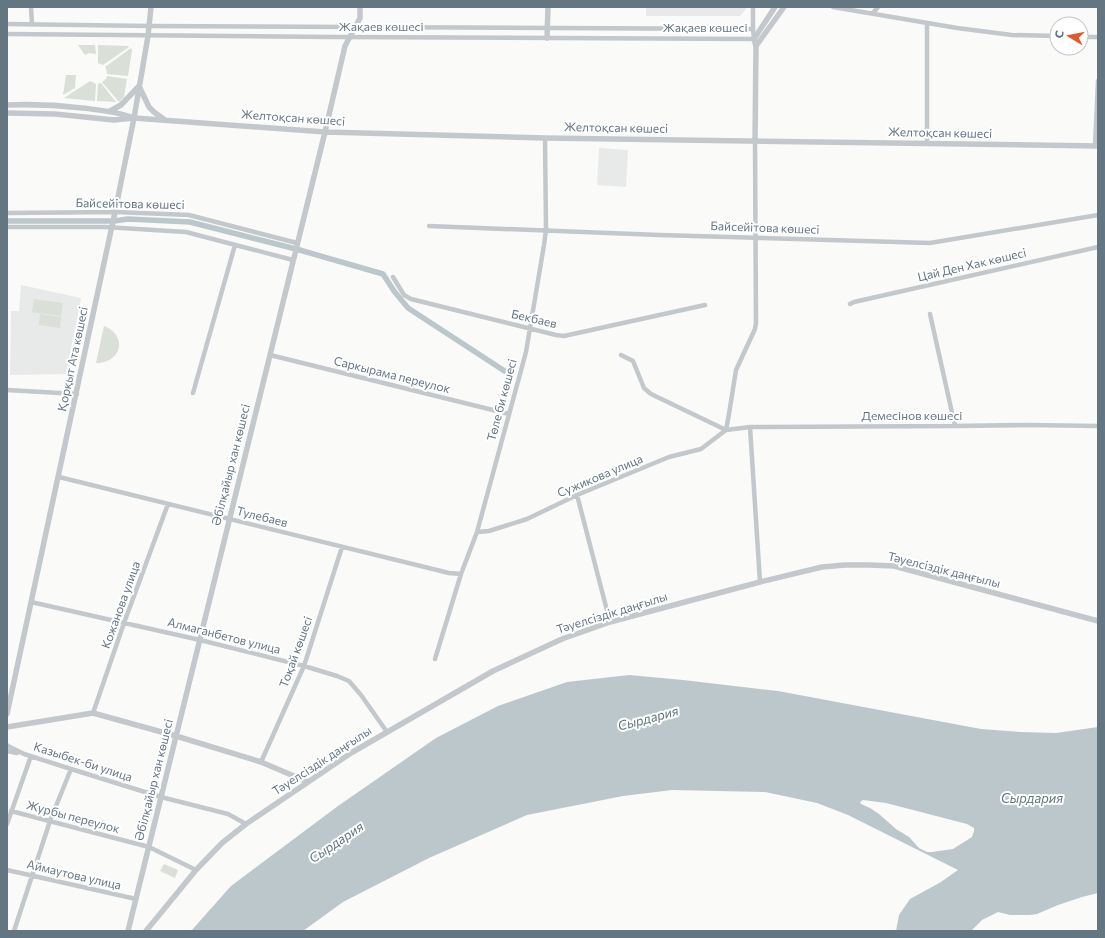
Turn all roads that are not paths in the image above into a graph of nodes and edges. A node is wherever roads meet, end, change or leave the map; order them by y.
1 (31, 7) edge
2 (151, 7) edge
3 (360, 7) edge
4 (548, 7) edge
5 (753, 7) edge
6 (775, 7) edge
7 (784, 7) edge
8 (833, 7) edge
9 (878, 7) edge
10 (873, 13) junction
11 (927, 23) junction
12 (7, 24) edge
13 (32, 24) junction
14 (150, 26) junction
15 (356, 26) junction
16 (548, 28) junction
17 (753, 29) junction
18 (7, 34) edge
19 (148, 36) junction
20 (1049, 36) edge
21 (350, 37) junction
22 (547, 38) junction
23 (754, 38) junction
24 (756, 46) junction
25 (1098, 81) edge
26 (139, 86) junction
27 (7, 105) edge
28 (109, 111) junction
29 (7, 113) edge
30 (134, 118) junction
31 (165, 120) junction
32 (325, 132) junction
33 (545, 138) junction
34 (755, 141) junction
35 (927, 144) junction
36 (1097, 146) edge
37 (115, 212) junction
38 (7, 213) edge
39 (1098, 215) edge
40 (429, 226) dead end
41 (7, 227) edge
42 (112, 227) junction
43 (546, 230) junction
44 (756, 238) junction
45 (297, 243) junction
46 (235, 245) junction
47 (1098, 247) edge
48 (293, 260) junction
49 (393, 277) dead end
50 (850, 304) dead end
51 (704, 306) dead end
52 (930, 314) dead end
53 (530, 328) junction
54 (621, 354) dead end
55 (270, 355) junction
56 (7, 390) edge
57 (194, 393) dead end
58 (76, 394) junction
59 (509, 414) junction
60 (955, 426) junction
61 (1098, 426) edge
62 (750, 427) junction
63 (726, 430) junction
64 (59, 477) junction
65 (577, 496) junction
66 (168, 504) junction
67 (230, 519) junction
68 (478, 532) junction
69 (342, 547) junction
70 (462, 574) junction
71 (760, 582) junction
72 (31, 602) junction
73 (1098, 621) edge
74 (610, 622) junction
75 (124, 623) junction
76 (200, 640) junction
77 (435, 659) dead end
78 (304, 666) junction
79 (94, 713) junction
80 (7, 714) edge
81 (7, 727) edge
82 (387, 732) junction
83 (176, 736) junction
84 (7, 745) edge
85 (7, 751) edge
86 (24, 754) junction
87 (31, 756) junction
88 (261, 762) junction
89 (71, 769) junction
90 (308, 782) junction
91 (161, 797) junction
92 (11, 811) junction
93 (50, 821) junction
94 (7, 824) edge
95 (246, 824) junction
96 (149, 847) junction
97 (7, 870) edge
98 (196, 870) junction
99 (32, 876) junction
100 (136, 899) junction
101 (14, 931) edge
102 (128, 931) edge
103 (146, 931) edge

1 - 13 street
2 - 14 street, Қорқыт Ата көшесі
3 - 15 street, Әбілқайыр хан көшесі
4 - 16 street
5 - 17 street
6 - 23 street
7 - 24 street
8 - 10 street
9 - 10 street
10 - 11 street
11 - 20 street
11 - 35 street
12 - 13 street, Жақаев көшесі
13 - 14 street, Жақаев көшесі
14 - 15 street, Жақаев көшесі
14 - 19 street, Қорқыт Ата көшесі
15 - 16 street, Жақаев көшесі
15 - 21 street, Әбілқайыр хан көшесі
16 - 17 street, Жақаев көшесі
16 - 22 street
17 - 23 street
18 - 19 street, Жақаев көшесі
19 - 21 street, Жақаев көшесі
19 - 26 street, Қорқыт Ата көшесі
21 - 22 street, Жақаев көшесі
21 - 32 street, Әбілқайыр хан көшесі
22 - 23 street, Жақаев көшесі
23 - 24 street
24 - 34 street
25 - 36 street
26 - 28 street
26 - 30 street, Қорқыт Ата көшесі
26 - 31 street
27 - 28 street, Желтоқсан көшесі
28 - 30 street, Желтоқсан көшесі
29 - 30 street, Желтоқсан көшесі
30 - 31 street, Желтоқсан көшесі
30 - 37 street, Қорқыт Ата көшесі
31 - 32 street, Желтоқсан көшесі
32 - 33 street, Желтоқсан көшесі
32 - 45 street, Әбілқайыр хан көшесі
33 - 34 street, Желтоқсан көшесі
33 - 43 street, Төле би көшесі
34 - 35 street, Желтоқсан көшесі
34 - 44 street
35 - 36 street, Желтоқсан көшесі
37 - 38 street, Байсейітова көшесі
37 - 42 street, Қорқыт Ата көшесі
37 - 45 street, Байсейітова көшесі
39 - 44 street, Байсейітова көшесі
40 - 43 street, Байсейітова көшесі
41 - 42 street, Байсейітова көшесі
42 - 46 street, Байсейітова көшесі
42 - 58 street, Қорқыт Ата көшесі
43 - 44 street, Байсейітова көшесі
43 - 53 street, Төле би көшесі
44 - 63 street
45 - 48 street, Әбілқайыр хан көшесі
46 - 48 street, Байсейітова көшесі
46 - 57 street
47 - 50 street, Цай Ден Хак көшесі
48 - 55 street, Әбілқайыр хан көшесі
49 - 53 street, Бекбаев
51 - 53 street, Бекбаев
52 - 60 street
53 - 59 street, Төле би көшесі
54 - 63 street
55 - 59 street, Саркырама переулок
55 - 67 street, Әбілқайыр хан көшесі
56 - 58 street
58 - 64 street, Қорқыт Ата көшесі
59 - 68 street, Төле би көшесі
60 - 61 street, Демесінов көшесі
60 - 62 street, Демесінов көшесі
62 - 63 street, Демесінов көшесі
62 - 71 street
63 - 65 street, Сужикова улица
64 - 66 street, Тулебаев
64 - 72 street, Қорқыт Ата көшесі
65 - 68 street, Сужикова улица
65 - 74 street
66 - 67 street, Тулебаев
66 - 75 street, Кожанова улица
67 - 69 street, Тулебаев
67 - 76 street, Әбілқайыр хан көшесі
68 - 70 street, Төле би көшесі
69 - 70 street, Тулебаев
69 - 78 street, Тоқай көшесі
70 - 77 street, Төле би көшесі
71 - 73 street, Тәуелсіздік даңғылы
71 - 74 street, Тәуелсіздік даңғылы
72 - 75 street, Алмаганбетов улица
72 - 80 street, Қорқыт Ата көшесі
74 - 82 street, Тәуелсіздік даңғылы
75 - 76 street, Алмаганбетов улица
75 - 79 street, Кожанова улица
76 - 78 street, Алмаганбетов улица
76 - 83 street, Әбілқайыр хан көшесі
78 - 82 street, Алмаганбетов улица
78 - 88 street, Тоқай көшесі
79 - 81 street
79 - 83 street
82 - 90 street, Тәуелсіздік даңғылы
83 - 88 street
83 - 91 street, Әбілқайыр хан көшесі
84 - 86 street, Казыбек-би улица
85 - 86 street
86 - 87 street, Казыбек-би улица
87 - 89 street, Казыбек-би улица
87 - 92 street
88 - 90 street
89 - 91 street, Казыбек-би улица
89 - 93 street
90 - 95 street, Тәуелсіздік даңғылы
91 - 95 street, Казыбек-би улица
91 - 96 street, Әбілқайыр хан көшесі
92 - 93 street, Журбы переулок
92 - 94 street
93 - 96 street, Журбы переулок
93 - 99 street
95 - 98 street, Тәуелсіздік даңғылы
96 - 98 street, Журбы переулок
96 - 100 street, Әбілқайыр хан көшесі
97 - 99 street, Аймаутова улица
98 - 103 street, Тәуелсіздік даңғылы
99 - 100 street, Аймаутова улица
99 - 101 street
100 - 102 street, Әбілқайыр хан көшесі

